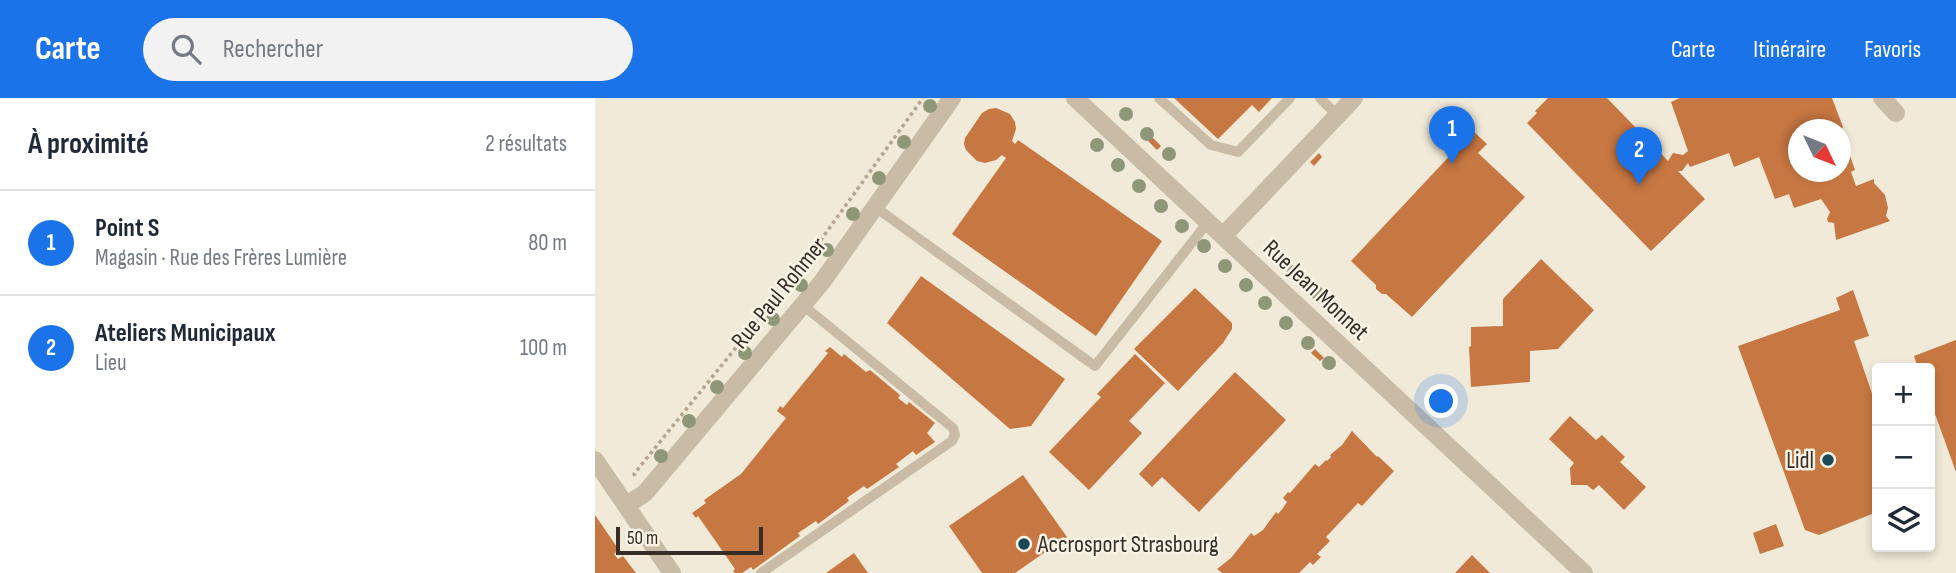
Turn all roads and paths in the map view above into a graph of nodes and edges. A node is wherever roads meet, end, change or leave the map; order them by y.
1 (923, 98) edge
2 (952, 98) edge
3 (1075, 98) edge
4 (1159, 98) edge
5 (1290, 98) edge
6 (1320, 98) edge
7 (1354, 98) edge
8 (1882, 98) edge
9 (1896, 113) dead end
10 (1338, 115) junction
11 (876, 207) junction
12 (1208, 222) junction
13 (1223, 236) junction
14 (804, 306) junction
15 (595, 460) edge
16 (645, 493) junction
17 (627, 505) junction
18 (672, 573) edge
19 (761, 573) edge
20 (1584, 573) edge

1 - 16 path
2 - 11 street, Rue Paul Rohmer
3 - 12 street, Rue Jean Monnet
4 - 5 lane
6 - 10 lane
7 - 10 street
8 - 9 street
10 - 13 street
11 - 12 lane
11 - 14 street, Rue Paul Rohmer
12 - 13 street, Rue Jean Monnet
13 - 20 street, Rue Jean Monnet
14 - 16 street, Rue Paul Rohmer
14 - 19 lane
15 - 17 street
16 - 17 street, Rue Paul Rohmer
17 - 18 street

